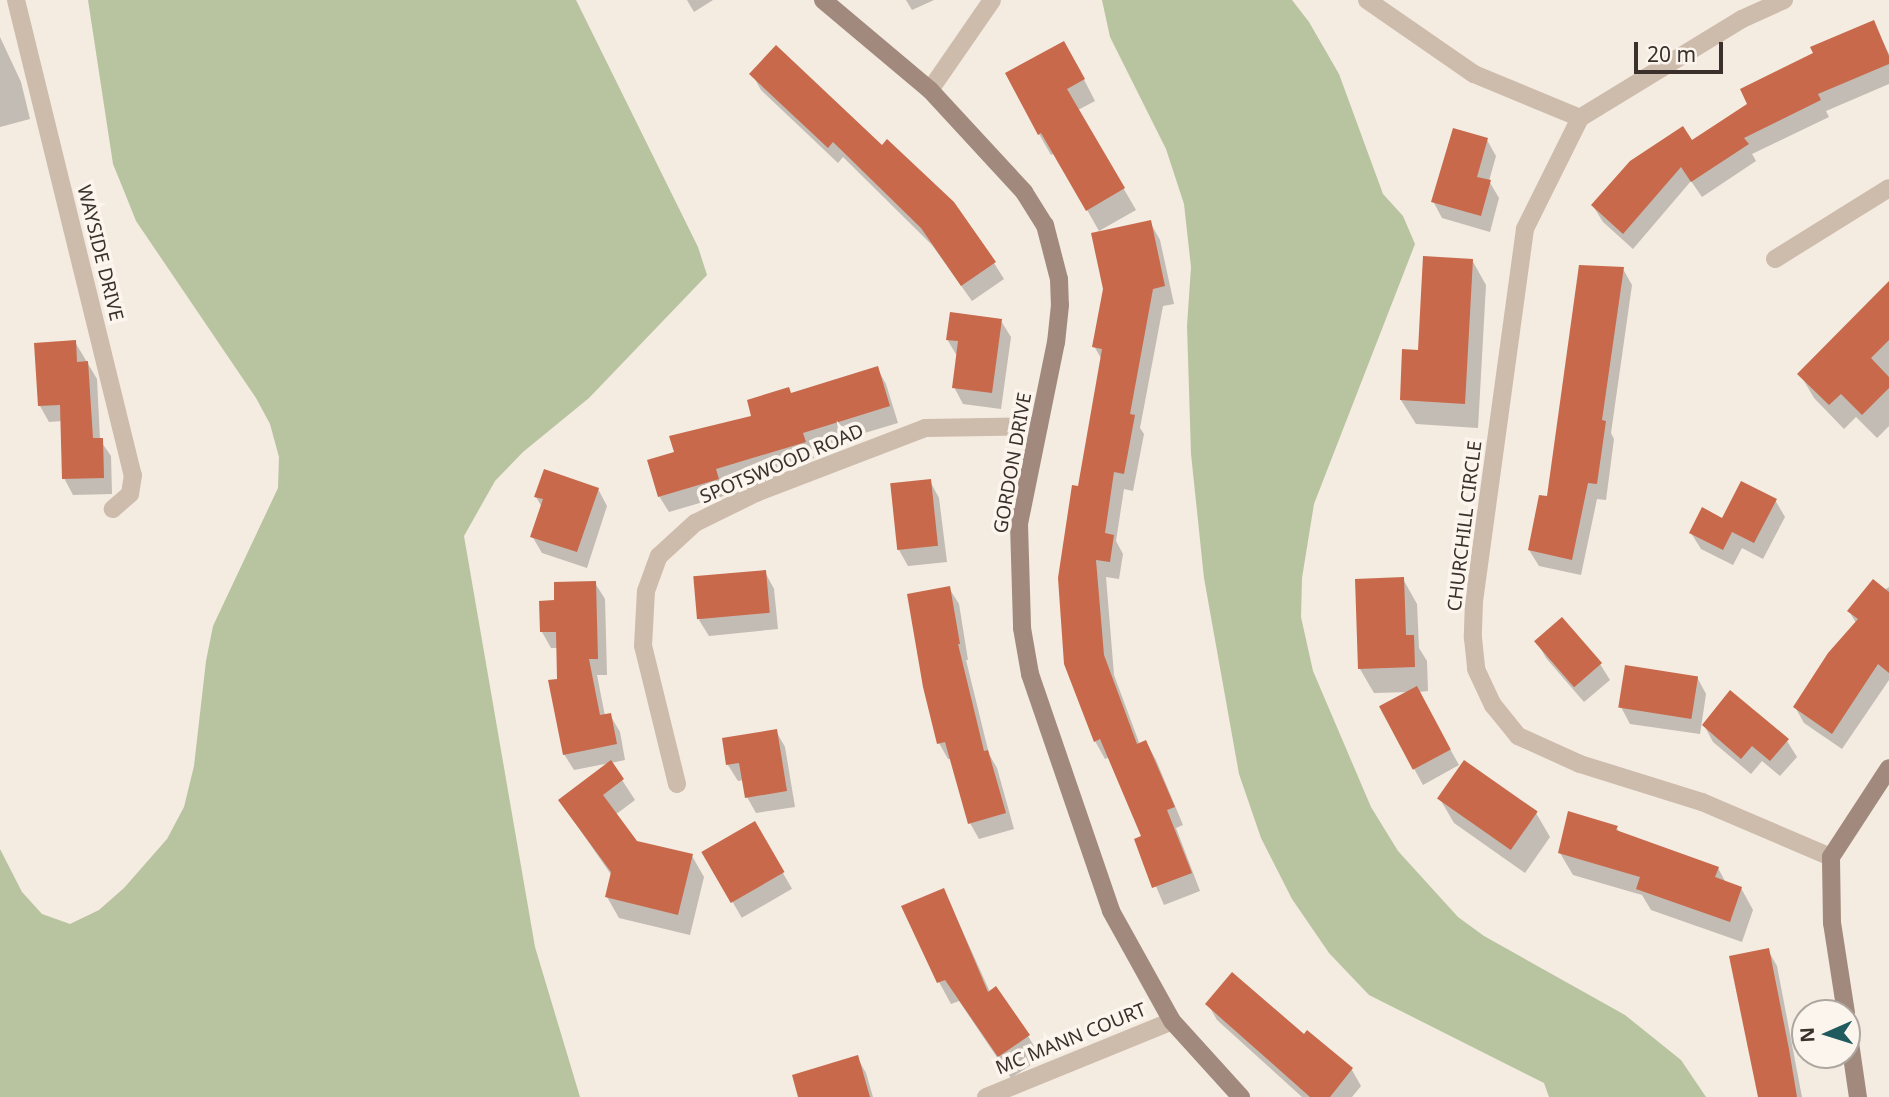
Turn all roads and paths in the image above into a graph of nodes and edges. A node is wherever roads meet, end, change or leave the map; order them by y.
1 (16, 0) edge
2 (823, 0) edge
3 (992, 0) edge
4 (1367, 0) edge
5 (1784, 0) edge
6 (930, 90) junction
7 (1580, 118) junction
8 (1889, 188) edge
9 (1774, 259) dead end
10 (1039, 426) junction
11 (113, 509) dead end
12 (1889, 768) edge
13 (677, 784) dead end
14 (1831, 857) junction
15 (1844, 999) edge
16 (1172, 1021) junction
17 (1854, 1069) edge
18 (985, 1097) edge
19 (1241, 1097) edge
20 (1858, 1097) edge

1 - 11 street, WAYSIDE DRIVE
2 - 6 street, GORDON DRIVE
3 - 6 street
4 - 7 street
5 - 7 street
6 - 10 street, GORDON DRIVE
7 - 14 street, CHURCHILL CIRCLE
8 - 9 street
10 - 13 street, SPOTSWOOD ROAD
10 - 16 street, GORDON DRIVE
12 - 14 street
14 - 15 street
16 - 18 street, MC MANN COURT
16 - 19 street, GORDON DRIVE
17 - 20 street

